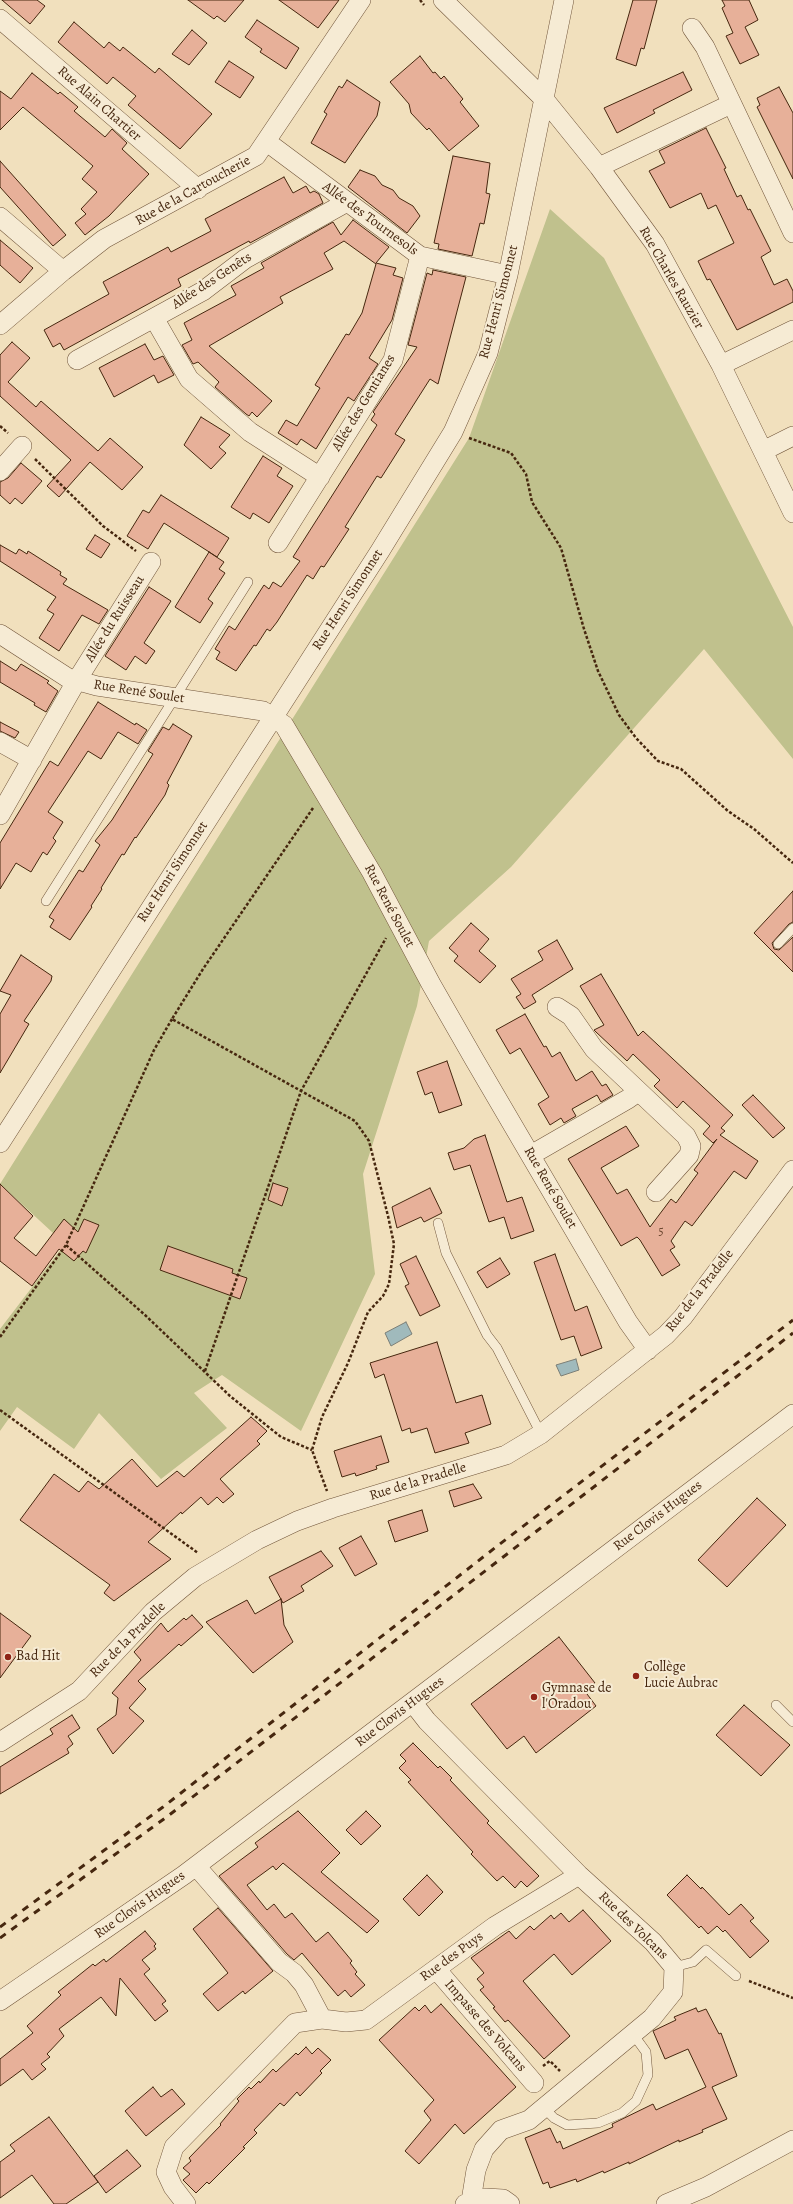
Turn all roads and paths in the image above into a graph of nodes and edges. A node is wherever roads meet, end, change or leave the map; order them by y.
1 (361, 0) edge
2 (443, 0) edge
3 (564, 0) edge
4 (0, 19) edge
5 (692, 28) dead end
6 (544, 99) junction
7 (731, 104) junction
8 (267, 142) junction
9 (599, 167) junction
10 (198, 189) junction
11 (347, 202) junction
12 (0, 217) edge
13 (793, 233) edge
14 (420, 256) junction
15 (63, 271) junction
16 (508, 275) junction
17 (154, 318) junction
18 (0, 325) edge
19 (793, 330) edge
20 (77, 360) dead end
21 (721, 365) junction
22 (0, 426) edge
23 (453, 432) junction
24 (793, 436) edge
25 (22, 446) junction
26 (763, 451) junction
27 (0, 471) edge
28 (320, 477) junction
29 (793, 513) edge
30 (278, 543) dead end
31 (151, 562) joint
32 (248, 582) dead end
33 (0, 634) edge
34 (77, 680) junction
35 (175, 698) junction
36 (272, 717) junction
37 (0, 742) edge
38 (32, 760) junction
39 (324, 792) junction
40 (0, 816) edge
41 (793, 863) edge
42 (46, 901) dead end
43 (399, 923) junction
44 (793, 928) edge
45 (778, 944) dead end
46 (557, 1007) dead end
47 (172, 1019) junction
48 (301, 1091) junction
49 (638, 1092) junction
50 (0, 1143) edge
51 (531, 1155) junction
52 (793, 1170) edge
53 (656, 1192) dead end
54 (438, 1223) dead end
55 (66, 1245) junction
56 (0, 1337) edge
57 (648, 1350) junction
58 (204, 1371) junction
59 (0, 1410) edge
60 (793, 1414) edge
61 (541, 1434) junction
62 (312, 1450) junction
63 (333, 1508) junction
64 (214, 1566) junction
65 (413, 1703) junction
66 (776, 1705) dead end
67 (793, 1722) edge
68 (0, 1742) edge
69 (196, 1866) junction
70 (578, 1875) junction
71 (674, 1967) junction
72 (436, 1969) junction
73 (736, 1976) joint
74 (793, 1998) edge
75 (0, 2001) edge
76 (322, 2019) junction
77 (633, 2034) junction
78 (534, 2083) dead end
79 (544, 2108) junction
80 (793, 2140) edge
81 (468, 2202) edge
82 (186, 2204) edge
83 (510, 2204) edge
84 (666, 2204) edge

1 - 8 street, Rue de la Cartoucherie
2 - 6 street, Rue Charles Rauzier
3 - 6 street, Rue Henri Simonnet
4 - 10 street, Rue Alain Chartier
5 - 7 street
6 - 9 street, Rue Charles Rauzier
6 - 16 street, Rue Henri Simonnet
7 - 9 street
7 - 13 street
8 - 10 street, Rue de la Cartoucherie
8 - 11 street, Allée des Tournesols
9 - 21 street, Rue Charles Rauzier
10 - 15 street, Rue de la Cartoucherie
11 - 14 street, Allée des Tournesols
11 - 17 street, Allée des Genêts
12 - 15 street
14 - 16 street, Allée des Tournesols
14 - 28 street, Allée des Gentianes
15 - 18 street, Rue de la Cartoucherie
16 - 23 street, Rue Henri Simonnet
17 - 20 street, Allée des Genêts
17 - 28 street
19 - 21 street
21 - 26 street, Rue Charles Rauzier
22 - 25 path
23 - 36 street, Rue Henri Simonnet
23 - 41 path
24 - 26 street
25 - 27 street
25 - 31 path
26 - 29 street, Rue Charles Rauzier
28 - 30 street, Allée des Gentianes
31 - 34 street, Allée du Ruisseau
32 - 35 lane
33 - 34 street, Rue René Soulet
34 - 35 street, Rue René Soulet
34 - 38 street, Allée du Ruisseau
35 - 36 street, Rue René Soulet
35 - 42 lane
36 - 39 street, Rue René Soulet
36 - 50 street, Rue Henri Simonnet
37 - 38 street
38 - 40 street, Allée du Ruisseau
39 - 43 street, Rue René Soulet
39 - 47 path
43 - 48 path
43 - 51 street, Rue René Soulet
44 - 45 lane
46 - 49 street
47 - 48 path
47 - 55 path
48 - 58 path
48 - 62 path
49 - 51 street
49 - 53 street
51 - 57 street, Rue René Soulet
52 - 57 street, Rue de la Pradelle
54 - 61 lane
55 - 56 path
55 - 58 path
57 - 61 street, Rue de la Pradelle
58 - 62 path
59 - 64 path
60 - 65 street, Rue Clovis Hugues
61 - 63 street, Rue de la Pradelle
62 - 63 path
63 - 64 street, Rue de la Pradelle
64 - 68 street, Rue de la Pradelle
65 - 69 street, Rue Clovis Hugues
65 - 70 street, Rue des Volcans
66 - 67 lane
69 - 75 street, Rue Clovis Hugues
69 - 76 street
70 - 71 street, Rue des Volcans
70 - 72 street, Rue des Puys
71 - 73 lane
71 - 77 street, Rue des Volcans
72 - 76 street, Rue des Puys
72 - 78 street, Impasse des Volcans
73 - 74 path
76 - 82 street, Rue des Puys
77 - 79 street, Rue des Volcans
77 - 79 lane
79 - 81 street, Rue des Volcans
80 - 84 street
81 - 83 street

